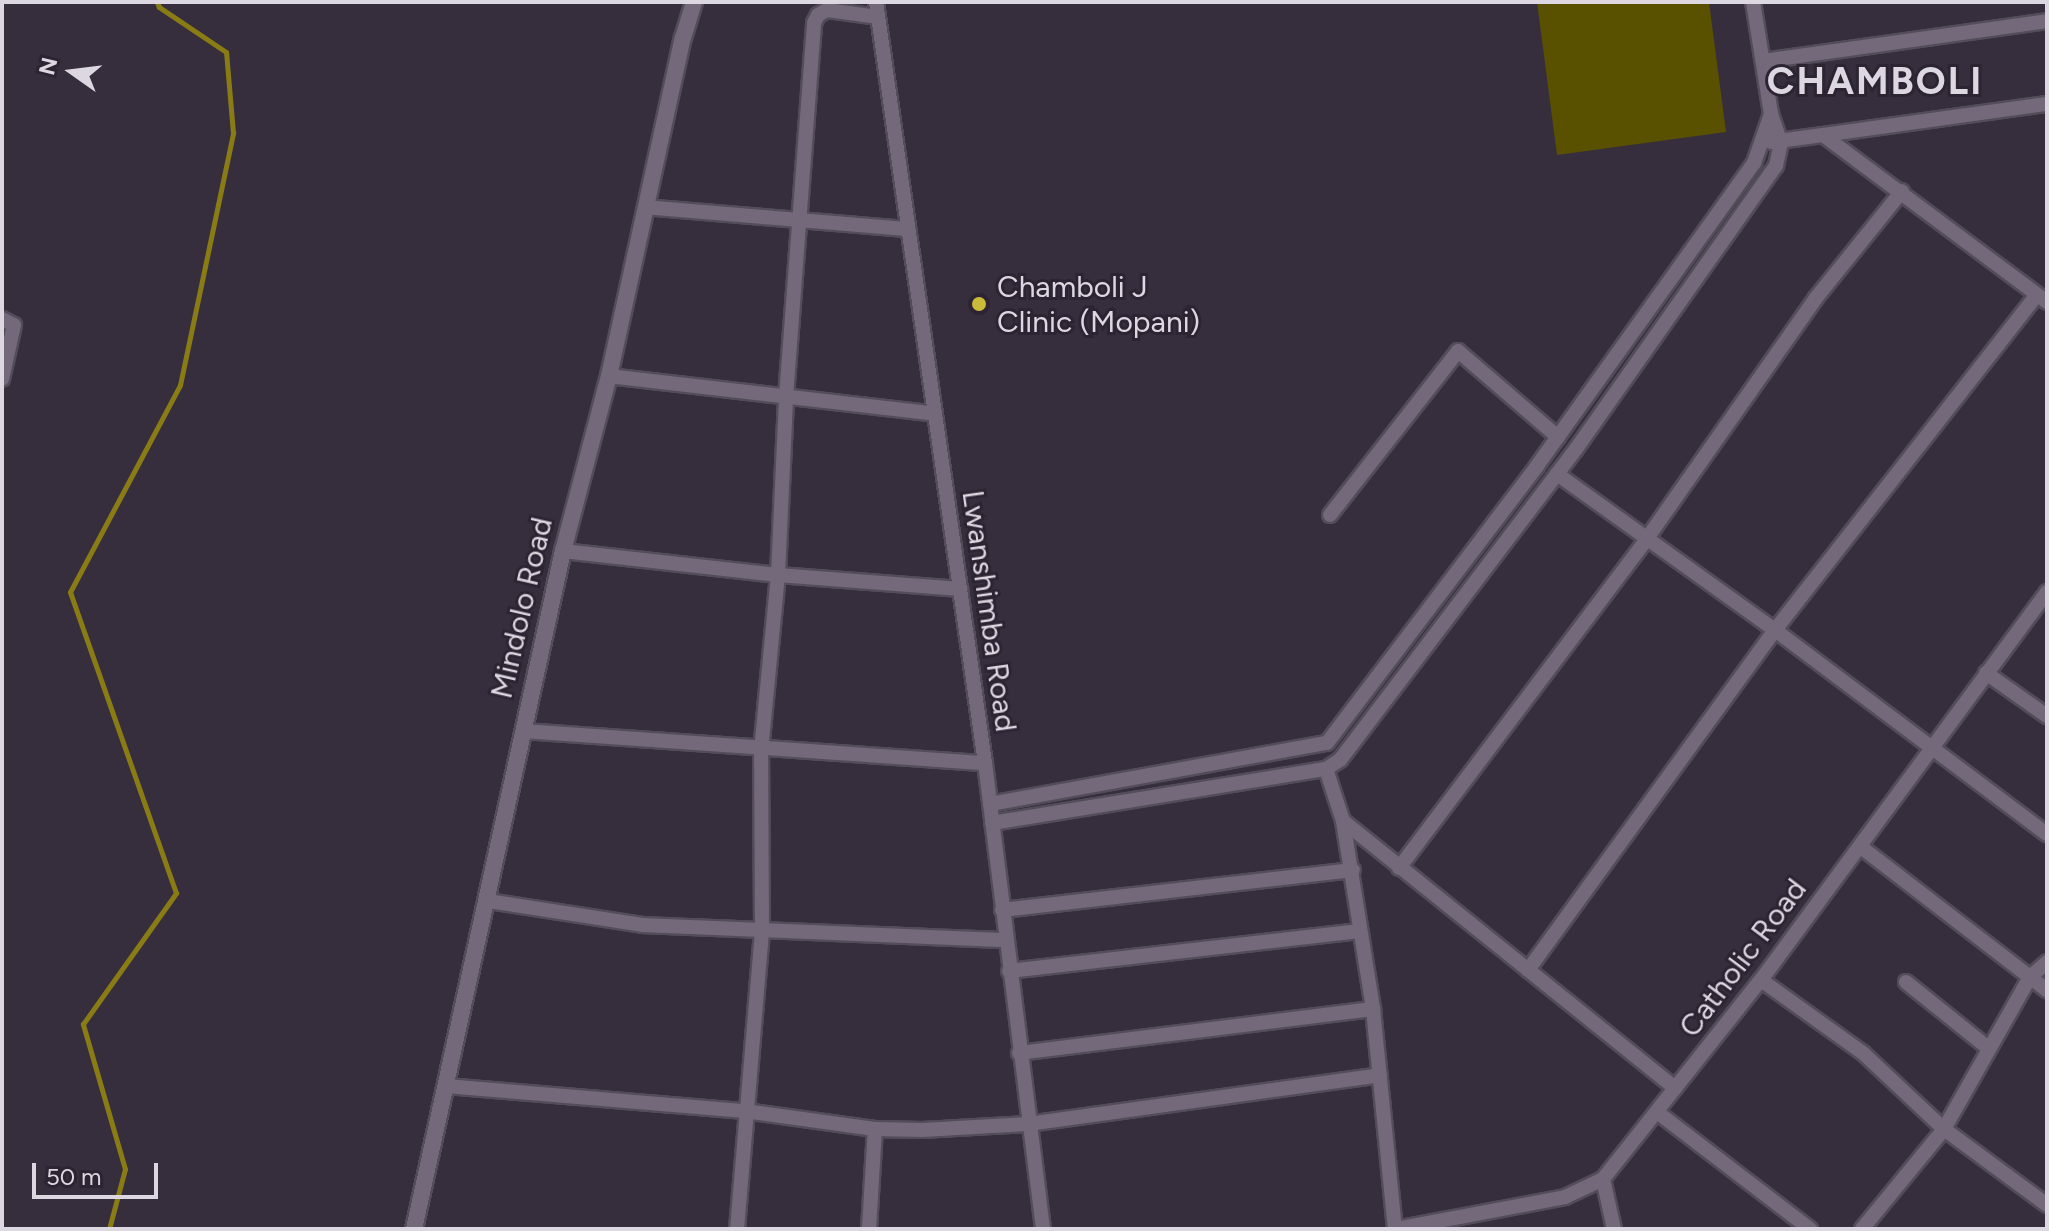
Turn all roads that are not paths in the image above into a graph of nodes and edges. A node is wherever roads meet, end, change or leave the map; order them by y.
1 (694, 2) edge
2 (1753, 2) edge
3 (877, 10) edge
4 (2047, 21) edge
5 (1763, 61) junction
6 (2047, 104) edge
7 (1771, 114) junction
8 (1823, 135) junction
9 (1764, 141) junction
10 (1781, 143) junction
11 (1902, 191) junction
12 (645, 207) junction
13 (799, 219) junction
14 (908, 229) junction
15 (2042, 298) edge
16 (1649, 309) junction
17 (2, 319) edge
18 (1666, 322) junction
19 (609, 376) junction
20 (2, 379) edge
21 (786, 397) junction
22 (935, 414) junction
23 (1558, 437) junction
24 (1557, 474) junction
25 (1330, 515) dead end
26 (1648, 537) junction
27 (563, 551) junction
28 (778, 575) junction
29 (960, 589) junction
30 (2047, 592) edge
31 (1775, 630) junction
32 (1986, 673) junction
33 (2047, 716) edge
34 (523, 731) junction
35 (1930, 748) junction
36 (761, 751) junction
37 (985, 763) junction
38 (1326, 769) junction
39 (990, 804) junction
40 (1343, 821) junction
41 (992, 823) junction
42 (2047, 834) edge
43 (1861, 847) junction
44 (1399, 868) junction
45 (1353, 870) junction
46 (488, 901) junction
47 (1002, 910) junction
48 (762, 930) junction
49 (1360, 931) junction
50 (1006, 940) junction
51 (2047, 962) edge
52 (1528, 970) junction
53 (1009, 971) junction
54 (2030, 977) junction
55 (1761, 980) junction
56 (1906, 982) dead end
57 (2047, 990) edge
58 (1373, 1009) junction
59 (1988, 1048) junction
60 (1019, 1053) junction
61 (1380, 1075) junction
62 (446, 1086) junction
63 (1675, 1088) junction
64 (745, 1111) junction
65 (1657, 1112) junction
66 (1028, 1124) junction
67 (875, 1129) junction
68 (1944, 1129) junction
69 (1603, 1179) junction
70 (2047, 1205) edge
71 (414, 1229) edge
72 (737, 1229) edge
73 (869, 1229) edge
74 (1043, 1229) edge
75 (1396, 1229) edge
76 (1614, 1229) edge
77 (1810, 1229) edge
78 (1862, 1229) edge

1 - 12 street, Mindolo Road
2 - 5 street
3 - 13 street
3 - 14 street, Lwanshimba Road
4 - 5 street
5 - 7 street
6 - 8 street
7 - 9 street
7 - 10 street
8 - 10 street
8 - 11 street
9 - 10 street
9 - 16 street
10 - 18 street
11 - 15 street
11 - 26 street
12 - 13 street
12 - 19 street, Mindolo Road
13 - 14 street
13 - 21 street
14 - 22 street, Lwanshimba Road
15 - 31 street
16 - 18 street
16 - 23 street
17 - 20 street
18 - 24 street
19 - 21 street
19 - 27 street, Mindolo Road
21 - 22 street
21 - 28 street
22 - 29 street, Lwanshimba Road
23 - 25 street
23 - 39 street
24 - 26 street
24 - 38 street
26 - 31 street
26 - 44 street
27 - 28 street
27 - 34 street, Mindolo Road
28 - 29 street
28 - 36 street
29 - 37 street, Lwanshimba Road
30 - 32 street, Catholic Road
31 - 35 street
31 - 52 street
32 - 33 street
32 - 35 street, Catholic Road
34 - 36 street
34 - 46 street, Mindolo Road
35 - 42 street
35 - 43 street, Catholic Road
36 - 37 street
36 - 48 street
37 - 39 street, Lwanshimba Road
38 - 40 street
38 - 41 street
39 - 41 street, Lwanshimba Road
40 - 44 street
40 - 45 street
41 - 47 street, Lwanshimba Road
43 - 54 street
43 - 55 street, Catholic Road
44 - 52 street
45 - 47 street
45 - 49 street
46 - 48 street
46 - 62 street, Mindolo Road
47 - 50 street, Lwanshimba Road
48 - 50 street
48 - 64 street
49 - 53 street
49 - 58 street
50 - 53 street, Lwanshimba Road
51 - 54 street
52 - 63 street
53 - 60 street, Lwanshimba Road
54 - 57 street
54 - 59 street
55 - 63 street, Catholic Road
55 - 68 street
56 - 59 street
58 - 60 street
58 - 61 street
59 - 68 street
60 - 66 street, Lwanshimba Road
61 - 66 street
61 - 75 street
62 - 64 street
62 - 71 street, Mindolo Road
63 - 65 street, Catholic Road
64 - 67 street
64 - 72 street
65 - 69 street, Catholic Road
65 - 77 street
66 - 67 street
66 - 74 street, Lwanshimba Road
67 - 73 street
68 - 70 street
68 - 78 street
69 - 75 street, Catholic Road
69 - 76 street

